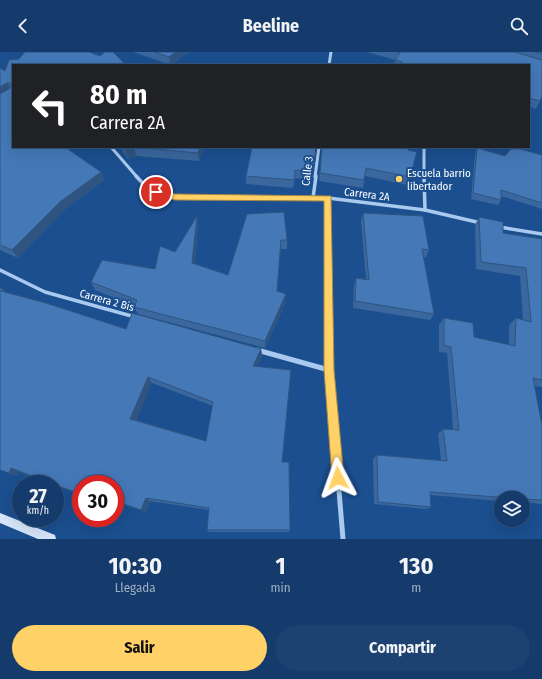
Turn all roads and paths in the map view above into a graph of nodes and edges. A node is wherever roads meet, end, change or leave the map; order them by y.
1 (331, 52) edge
2 (329, 64) edge
3 (112, 148) edge
4 (319, 148) edge
5 (424, 148) edge
6 (313, 198) junction
7 (328, 198) junction
8 (425, 210) junction
9 (486, 224) edge
10 (494, 226) edge
11 (542, 234) edge
12 (0, 270) edge
13 (141, 318) edge
14 (254, 349) edge
15 (329, 370) junction
16 (0, 518) edge
17 (51, 539) edge
18 (343, 539) edge

1 - 2 street
3 - 6 street, Carrera 2A
4 - 6 street, Calle 3
5 - 8 street
6 - 7 street, Carrera 2A
7 - 8 street, Carrera 2A
7 - 15 street
8 - 9 street, Carrera 2A
10 - 11 street
12 - 13 street, Carrera 2 Bis
14 - 15 street
15 - 18 street
16 - 17 street

